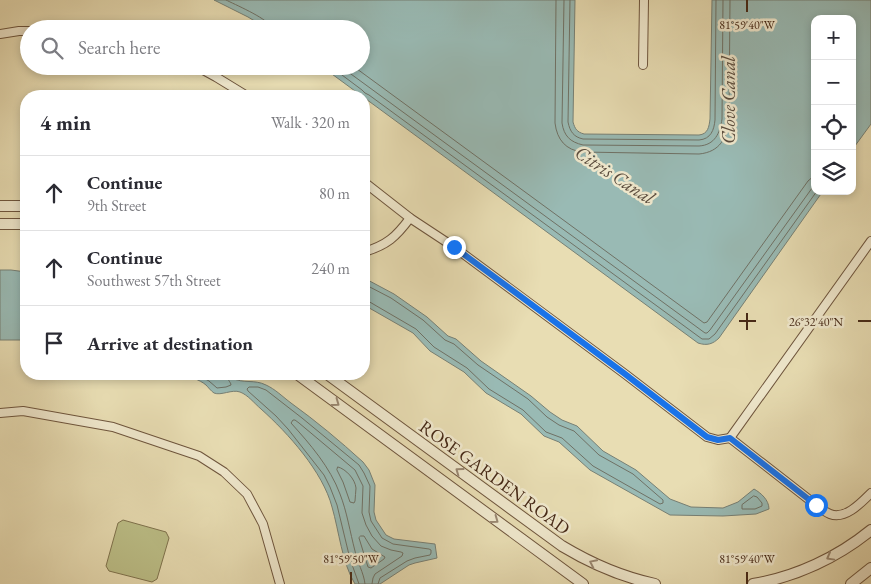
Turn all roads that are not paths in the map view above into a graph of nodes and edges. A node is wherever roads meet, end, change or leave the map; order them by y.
1 (644, 0) edge
2 (20, 31) edge
3 (0, 34) edge
4 (643, 65) dead end
5 (212, 75) edge
6 (237, 90) edge
7 (370, 187) edge
8 (0, 206) edge
9 (20, 206) edge
10 (410, 218) junction
11 (0, 224) edge
12 (20, 224) edge
13 (871, 241) edge
14 (370, 250) edge
15 (304, 380) edge
16 (334, 380) edge
17 (0, 413) edge
18 (730, 438) junction
19 (871, 493) edge
20 (871, 530) edge
21 (871, 568) edge
22 (770, 582) edge
23 (280, 584) edge
24 (583, 584) edge
25 (656, 584) edge
26 (753, 584) edge
27 (851, 584) edge

1 - 4 street
2 - 3 street
5 - 6 street
7 - 10 street
8 - 9 street
10 - 14 street
10 - 18 street
11 - 12 street
13 - 18 street
15 -> 24 street, ROSE GARDEN ROAD
25 -> 16 street, ROSE GARDEN ROAD
17 - 23 street
18 - 19 street
20 -> 22 street
21 - 27 street
22 - 26 street

